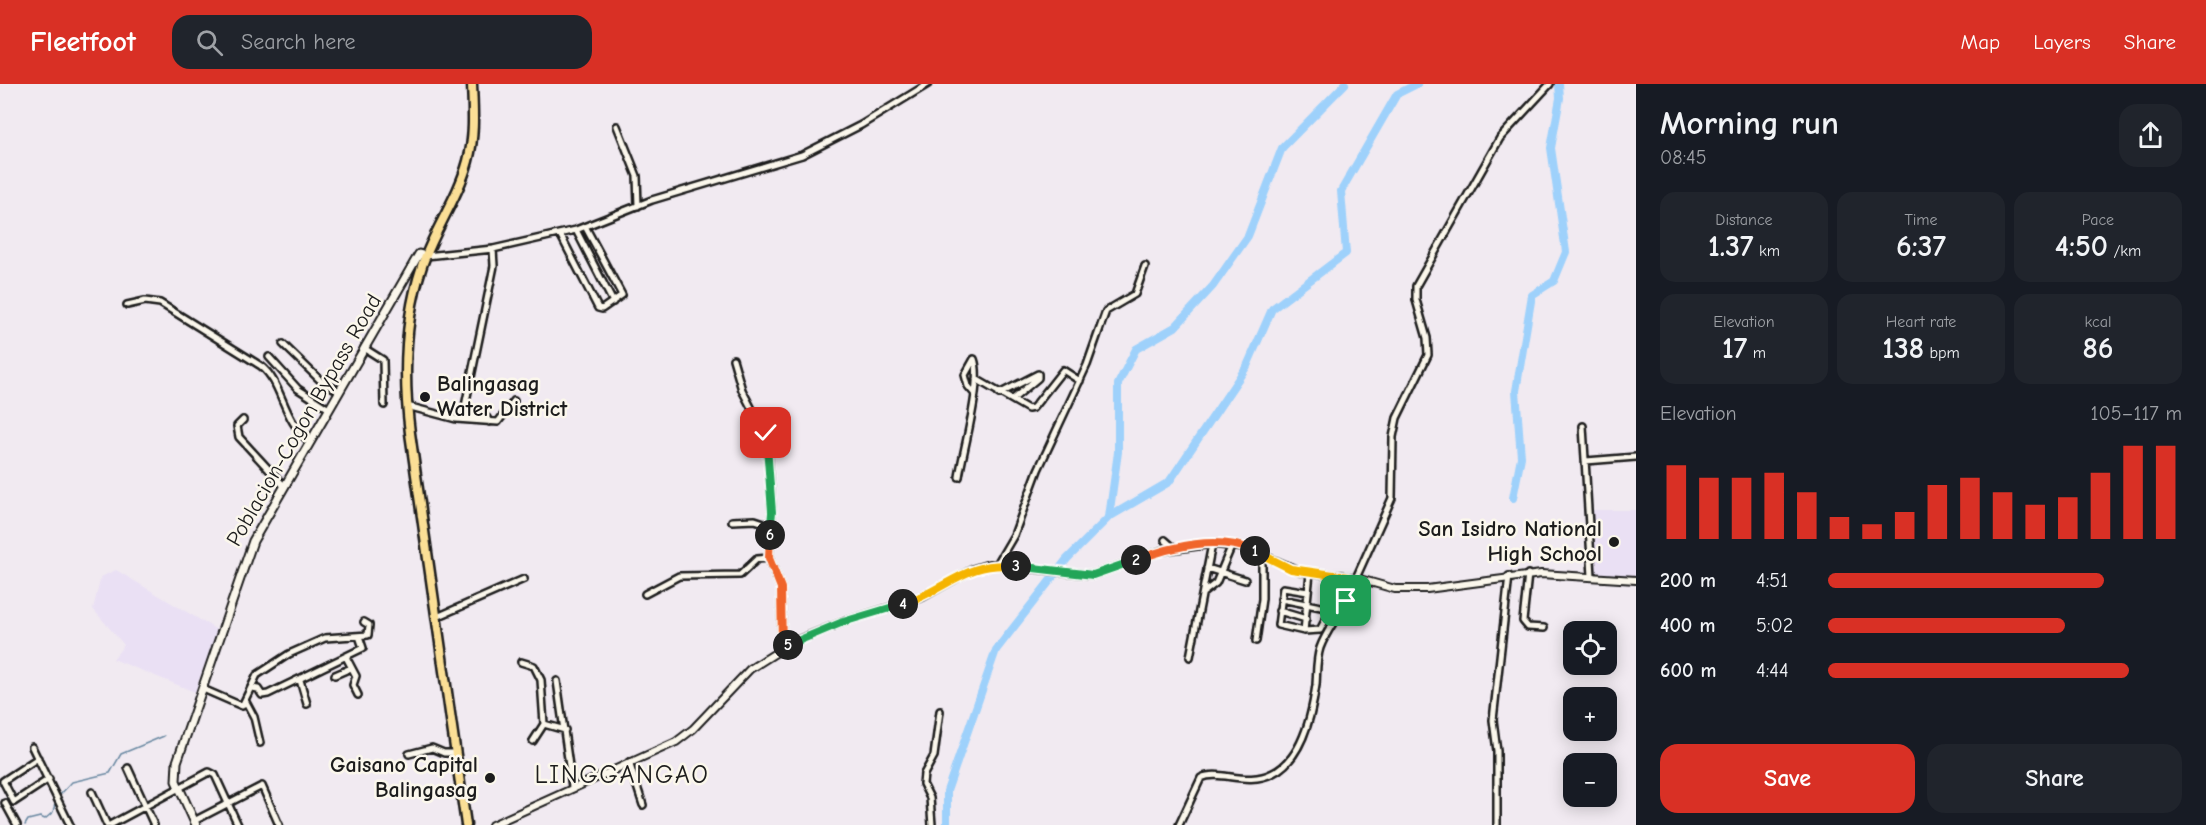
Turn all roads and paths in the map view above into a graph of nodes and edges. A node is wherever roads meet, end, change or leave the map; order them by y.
1 (472, 84) edge
2 (928, 84) edge
3 (1550, 84) edge
4 (617, 126) dead end
5 (638, 206) junction
6 (586, 228) junction
7 (576, 230) junction
8 (560, 234) junction
9 (493, 249) junction
10 (426, 256) junction
11 (1145, 266) dead end
12 (613, 302) junction
13 (128, 305) dead end
14 (283, 344) dead end
15 (364, 348) junction
16 (269, 357) dead end
17 (733, 359) dead end
18 (976, 379) junction
19 (1080, 381) junction
20 (339, 391) junction
21 (974, 393) junction
22 (999, 394) junction
23 (1013, 399) junction
24 (514, 401) dead end
25 (384, 405) dead end
26 (406, 406) junction
27 (329, 409) junction
28 (243, 420) dead end
29 (489, 422) junction
30 (1583, 426) dead end
31 (310, 442) junction
32 (1636, 457) edge
33 (1586, 461) junction
34 (958, 477) dead end
35 (285, 486) junction
36 (732, 521) dead end
37 (770, 525) junction
38 (1165, 540) dead end
39 (1212, 544) junction
40 (1232, 545) junction
41 (1174, 548) junction
42 (1262, 555) junction
43 (769, 558) junction
44 (997, 564) junction
45 (1208, 568) junction
46 (1220, 572) junction
47 (1310, 573) junction
48 (1528, 574) junction
49 (1509, 576) junction
50 (1592, 576) junction
51 (1349, 577) junction
52 (524, 579) dead end
53 (1245, 580) dead end
54 (1636, 580) edge
55 (1308, 592) junction
56 (1203, 593) junction
57 (645, 594) dead end
58 (1281, 599) junction
59 (1307, 606) junction
60 (1331, 609) junction
61 (1279, 611) junction
62 (437, 617) junction
63 (1306, 619) junction
64 (364, 622) dead end
65 (1544, 628) dead end
66 (1304, 631) junction
67 (359, 636) junction
68 (1256, 640) dead end
69 (782, 648) junction
70 (346, 657) junction
71 (1190, 657) dead end
72 (521, 662) dead end
73 (351, 668) junction
74 (335, 675) dead end
75 (300, 680) junction
76 (557, 681) dead end
77 (252, 687) junction
78 (203, 689) junction
79 (358, 695) dead end
80 (246, 702) junction
81 (307, 704) dead end
82 (940, 711) dead end
83 (542, 727) junction
84 (566, 730) junction
85 (534, 741) dead end
86 (260, 743) dead end
87 (32, 747) dead end
88 (455, 753) junction
89 (410, 754) dead end
90 (38, 758) junction
91 (629, 762) junction
92 (128, 768) dead end
93 (49, 779) junction
94 (178, 787) junction
95 (572, 787) junction
96 (92, 792) dead end
97 (4, 803) dead end
98 (228, 803) junction
99 (145, 805) junction
100 (643, 805) dead end
101 (192, 824) edge
102 (17, 825) edge
103 (70, 825) edge
104 (108, 825) edge
105 (154, 825) edge
106 (237, 825) edge
107 (278, 825) edge
108 (466, 825) edge
109 (492, 825) edge
110 (932, 825) edge
111 (1179, 825) edge
112 (1497, 825) edge

1 - 10 highway
2 - 5 street
3 - 51 street
4 - 5 street
5 - 6 street
6 - 7 street
6 - 12 street
7 - 8 street
7 - 12 street
8 - 9 street
8 - 12 street
9 - 10 street
9 - 29 street
10 - 15 main road, Poblacion-Cogon Bypass Road
10 - 26 highway
11 - 19 street
13 - 31 street
14 - 20 street
15 - 20 main road, Poblacion-Cogon Bypass Road
15 - 25 street
16 - 27 street
17 - 37 street
18 - 21 street
18 - 21 street
18 - 22 street
19 - 23 street
19 - 44 street
20 - 27 main road, Poblacion-Cogon Bypass Road
21 - 34 street
22 - 23 street
22 - 23 street
24 - 29 street
26 - 29 street
26 - 62 highway
27 - 31 main road, Poblacion-Cogon Bypass Road
28 - 35 street
30 - 33 street
31 - 35 main road, Poblacion-Cogon Bypass Road
32 - 33 street
33 - 50 street
35 - 78 main road, Poblacion-Cogon Bypass Road
36 - 37 street
37 - 43 street
38 - 41 street
39 - 40 street
39 - 41 street
39 - 45 street
40 - 42 street
40 - 46 street
41 - 44 street
42 - 47 street
42 - 68 street
43 - 57 street
43 - 69 street
44 - 69 street
45 - 46 street
45 - 56 street
46 - 53 street
46 - 56 street
47 - 51 street
47 - 55 street
48 - 49 street
48 - 50 street
48 - 65 street
49 - 51 street
49 - 112 street
50 - 54 street
51 - 60 street
51 - 111 street
52 - 62 street
55 - 58 street
55 - 59 street
56 - 71 street
58 - 59 street
58 - 61 street
59 - 60 street
59 - 63 street
60 - 66 street
61 - 63 street
61 - 66 street
62 - 88 highway
63 - 66 street
64 - 67 street
67 - 70 street
67 - 77 street
69 - 91 street
70 - 73 street
70 - 75 street
72 - 83 street
73 - 74 street
73 - 79 street
75 - 77 street
75 - 81 street
76 - 84 street
77 - 80 street
78 - 80 street
78 - 94 main road, Poblacion-Cogon Bypass Road
80 - 86 street
82 - 110 street
83 - 84 street
83 - 85 street
84 - 95 street
87 - 90 street
88 - 89 street
88 - 108 highway
90 - 93 street
90 - 93 street
91 - 95 street
91 - 100 street
92 - 99 street
93 - 103 street
94 - 98 street
94 - 99 street
94 - 101 main road
95 - 109 street
96 - 104 street
97 - 102 street
98 - 101 street
98 - 106 street
98 - 107 street
99 - 104 street
99 - 105 street

